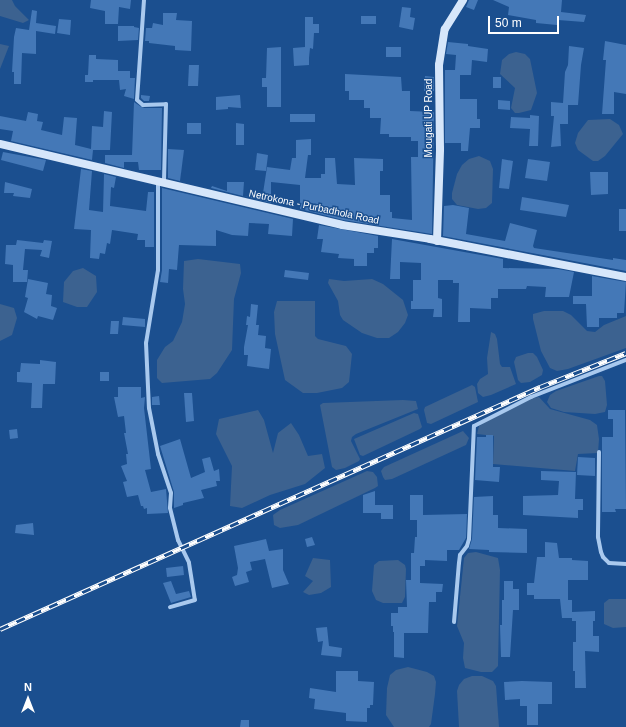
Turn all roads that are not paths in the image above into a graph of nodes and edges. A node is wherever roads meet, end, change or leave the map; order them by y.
1 (144, 0) edge
2 (463, 0) edge
3 (0, 144) edge
4 (161, 183) junction
5 (437, 241) junction
6 (626, 277) edge
7 (626, 360) edge
8 (599, 452) dead end
9 (626, 564) edge
10 (170, 607) dead end
11 (454, 622) dead end

1 - 4 street
2 - 5 main road, Mougati UP Road
3 - 4 main road, Netrokona - Purbadhola Road
4 - 5 main road, Netrokona - Purbadhola Road
4 - 10 street
5 - 6 main road, Netrokona - Purbadhola Road
7 - 11 street
8 - 9 street

